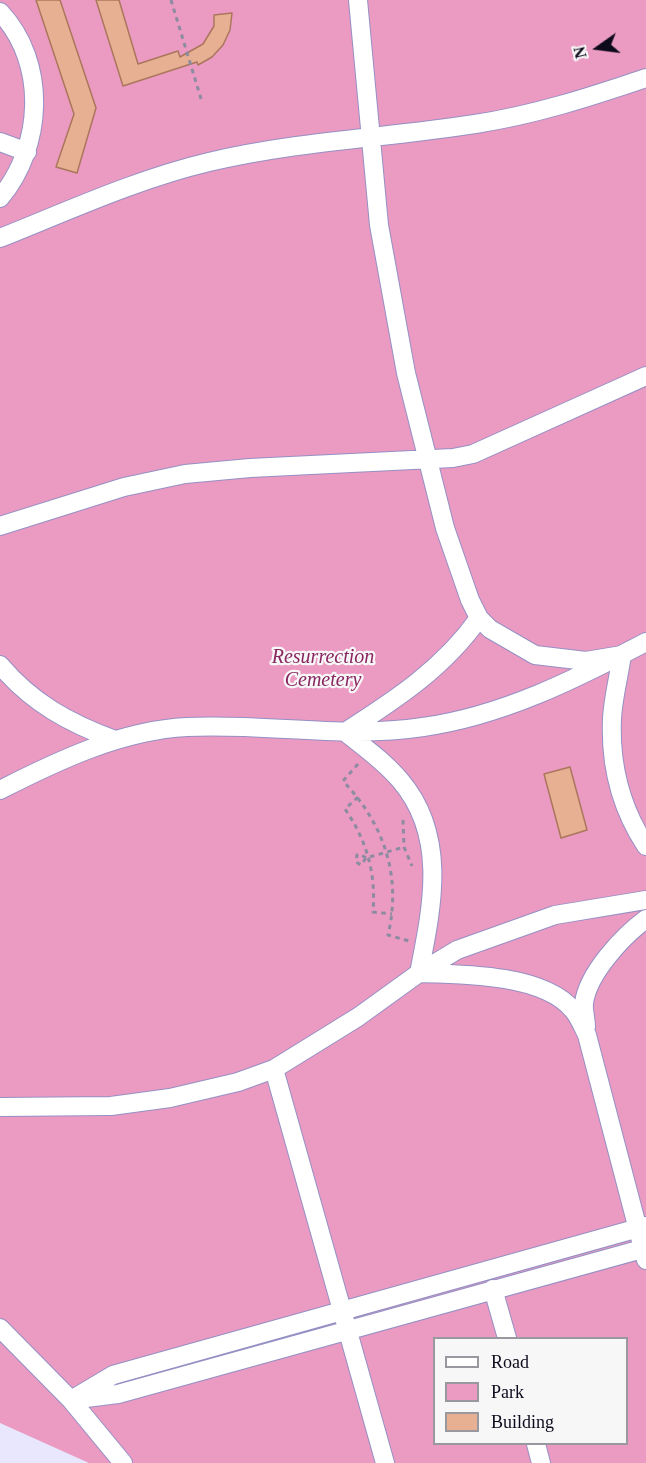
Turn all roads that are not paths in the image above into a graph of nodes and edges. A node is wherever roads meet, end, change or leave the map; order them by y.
1 (358, 0) edge
2 (0, 12) edge
3 (646, 78) edge
4 (371, 136) junction
5 (0, 142) edge
6 (27, 152) junction
7 (0, 198) edge
8 (0, 238) edge
9 (646, 376) edge
10 (428, 459) junction
11 (0, 526) edge
12 (479, 618) junction
13 (646, 642) edge
14 (622, 655) junction
15 (0, 665) edge
16 (345, 732) junction
17 (114, 740) junction
18 (0, 790) edge
19 (646, 846) edge
20 (646, 900) edge
21 (646, 919) edge
22 (419, 972) junction
23 (587, 1035) junction
24 (274, 1069) junction
25 (0, 1107) edge
26 (642, 1228) edge
27 (645, 1252) edge
28 (493, 1289) junction
29 (343, 1311) junction
30 (0, 1328) edge
31 (348, 1329) junction
32 (507, 1337) edge
33 (71, 1400) junction
34 (536, 1445) edge
35 (123, 1463) edge
36 (385, 1463) edge
37 (541, 1463) edge

1 - 4 lane
2 - 6 lane
3 - 4 lane
4 - 8 lane
4 - 10 lane
5 - 6 lane
6 - 7 lane
9 - 10 lane
10 - 11 lane
10 - 12 lane
12 - 14 lane
12 - 16 lane
13 - 14 lane
14 - 16 lane
14 - 19 lane
15 - 17 lane
16 - 17 lane
16 - 22 lane
17 - 18 lane
20 - 22 lane
21 - 23 lane
22 - 23 lane
22 - 24 lane
23 - 26 lane
24 - 25 lane
24 - 29 lane
26 - 27 lane
26 - 29 lane
27 - 28 lane
28 - 31 lane
28 - 32 lane
29 - 31 lane
29 - 33 lane
30 - 33 lane
31 - 33 lane
31 - 36 lane
33 - 35 lane
34 - 37 lane

